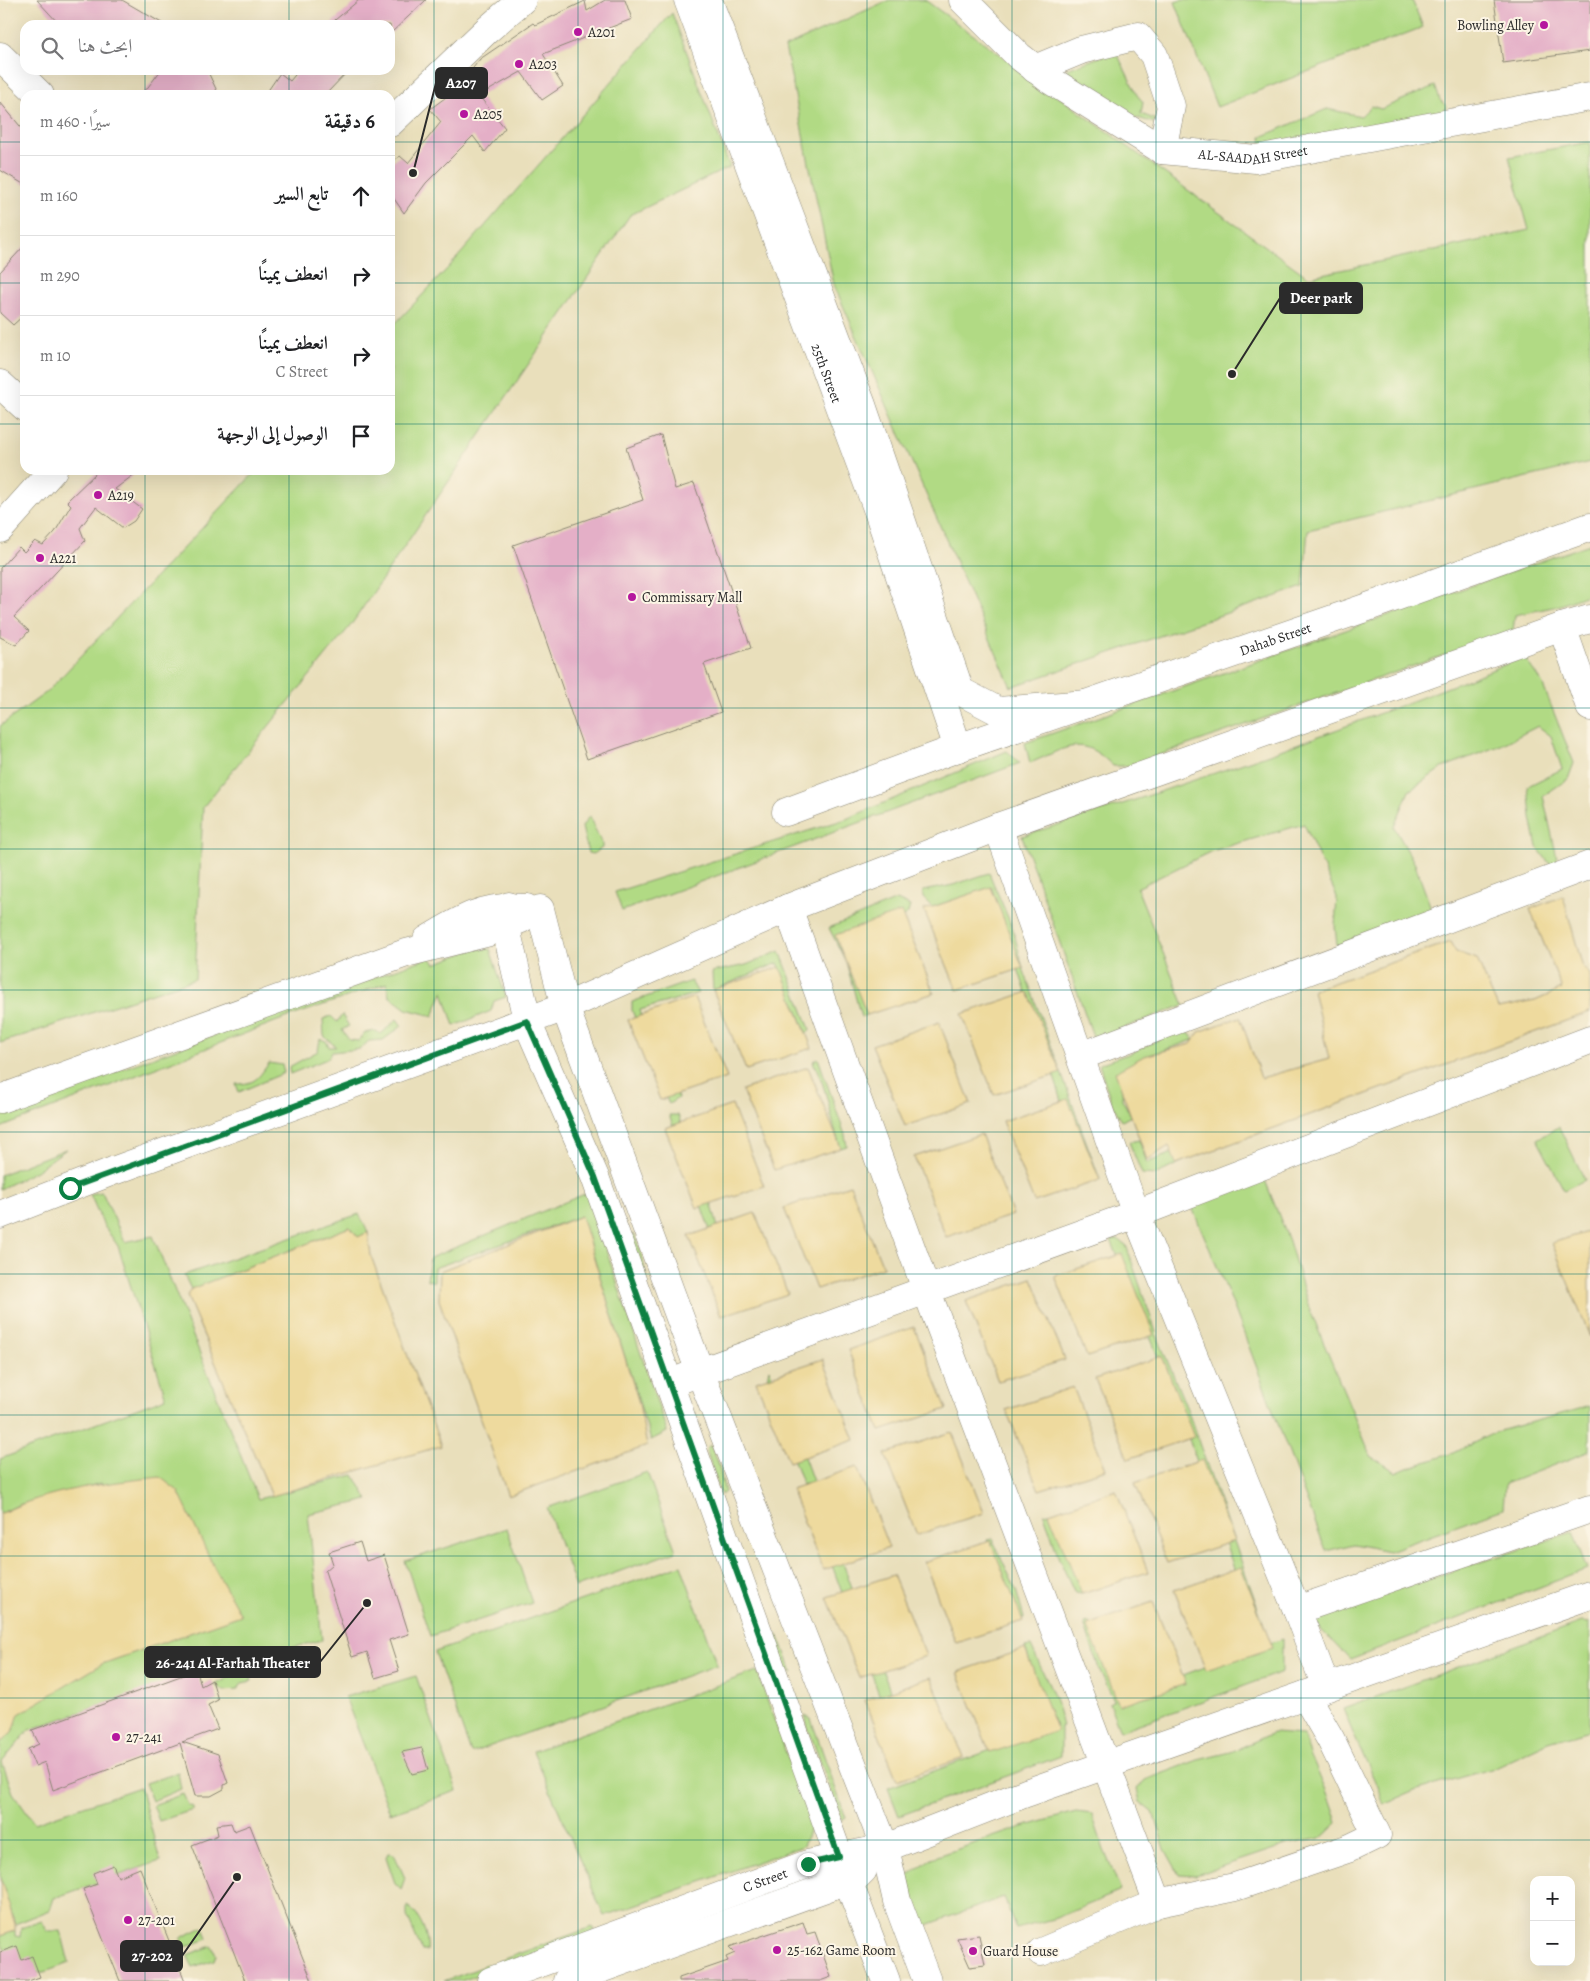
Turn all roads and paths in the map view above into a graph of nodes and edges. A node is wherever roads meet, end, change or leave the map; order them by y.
1 (522, 0) edge
2 (688, 0) edge
3 (708, 0) edge
4 (963, 0) edge
5 (0, 56) edge
6 (1035, 69) junction
7 (35, 90) edge
8 (1590, 97) edge
9 (395, 118) edge
10 (1162, 150) junction
11 (0, 384) edge
12 (20, 402) edge
13 (49, 475) edge
14 (1590, 527) edge
15 (0, 529) edge
16 (1590, 619) edge
17 (1562, 627) junction
18 (1086, 704) junction
19 (1590, 707) edge
20 (958, 748) junction
21 (786, 812) dead end
22 (998, 827) junction
23 (1590, 865) edge
24 (788, 908) junction
25 (508, 916) junction
26 (565, 1007) junction
27 (527, 1021) junction
28 (1590, 1040) edge
29 (1081, 1056) junction
30 (0, 1098) edge
31 (624, 1167) junction
32 (595, 1177) junction
33 (1136, 1214) junction
34 (0, 1215) edge
35 (926, 1289) junction
36 (700, 1372) junction
37 (669, 1384) junction
38 (1590, 1509) edge
39 (1590, 1595) edge
40 (1297, 1610) junction
41 (1316, 1691) junction
42 (1105, 1766) junction
43 (885, 1848) junction
44 (844, 1869) junction
45 (1158, 1903) junction
46 (1041, 1952) dead end
47 (491, 1981) edge
48 (567, 1981) edge
49 (886, 1981) edge
50 (927, 1981) edge

1 - 9 street
2 - 20 street, 25th Street
3 - 18 street, 25th Street
4 - 6 street, AL-SAADAH Street
5 - 7 street
6 - 10 street, AL-SAADAH Street
6 - 10 street
8 - 10 street, AL-SAADAH Street
11 - 12 street
13 - 15 street
14 - 18 street, Dahab Street
16 - 17 street
17 - 19 street
17 - 22 street
18 - 20 street, Dahab Street
20 - 21 street, Dahab Street
22 - 24 street
22 - 29 street
23 - 29 street
24 - 26 street
24 - 35 street
25 - 26 street
25 - 27 street
25 - 30 street
26 - 27 street
26 - 31 street
27 - 32 street
27 - 34 street
28 - 33 street
29 - 33 street
31 - 32 street
31 - 36 street
32 - 37 street
33 - 35 street
33 - 40 street
35 - 36 street
35 - 42 street
36 - 37 street
36 - 43 street
37 - 44 street
38 - 40 street
39 - 41 street, C Street
40 - 41 street
41 - 42 street, C Street
41 - 45 street
42 - 43 street, C Street
42 - 45 street
43 - 44 street, C Street
43 - 50 street
44 - 47 street, C Street
44 - 48 street, C Street
44 - 49 street
45 - 46 street

